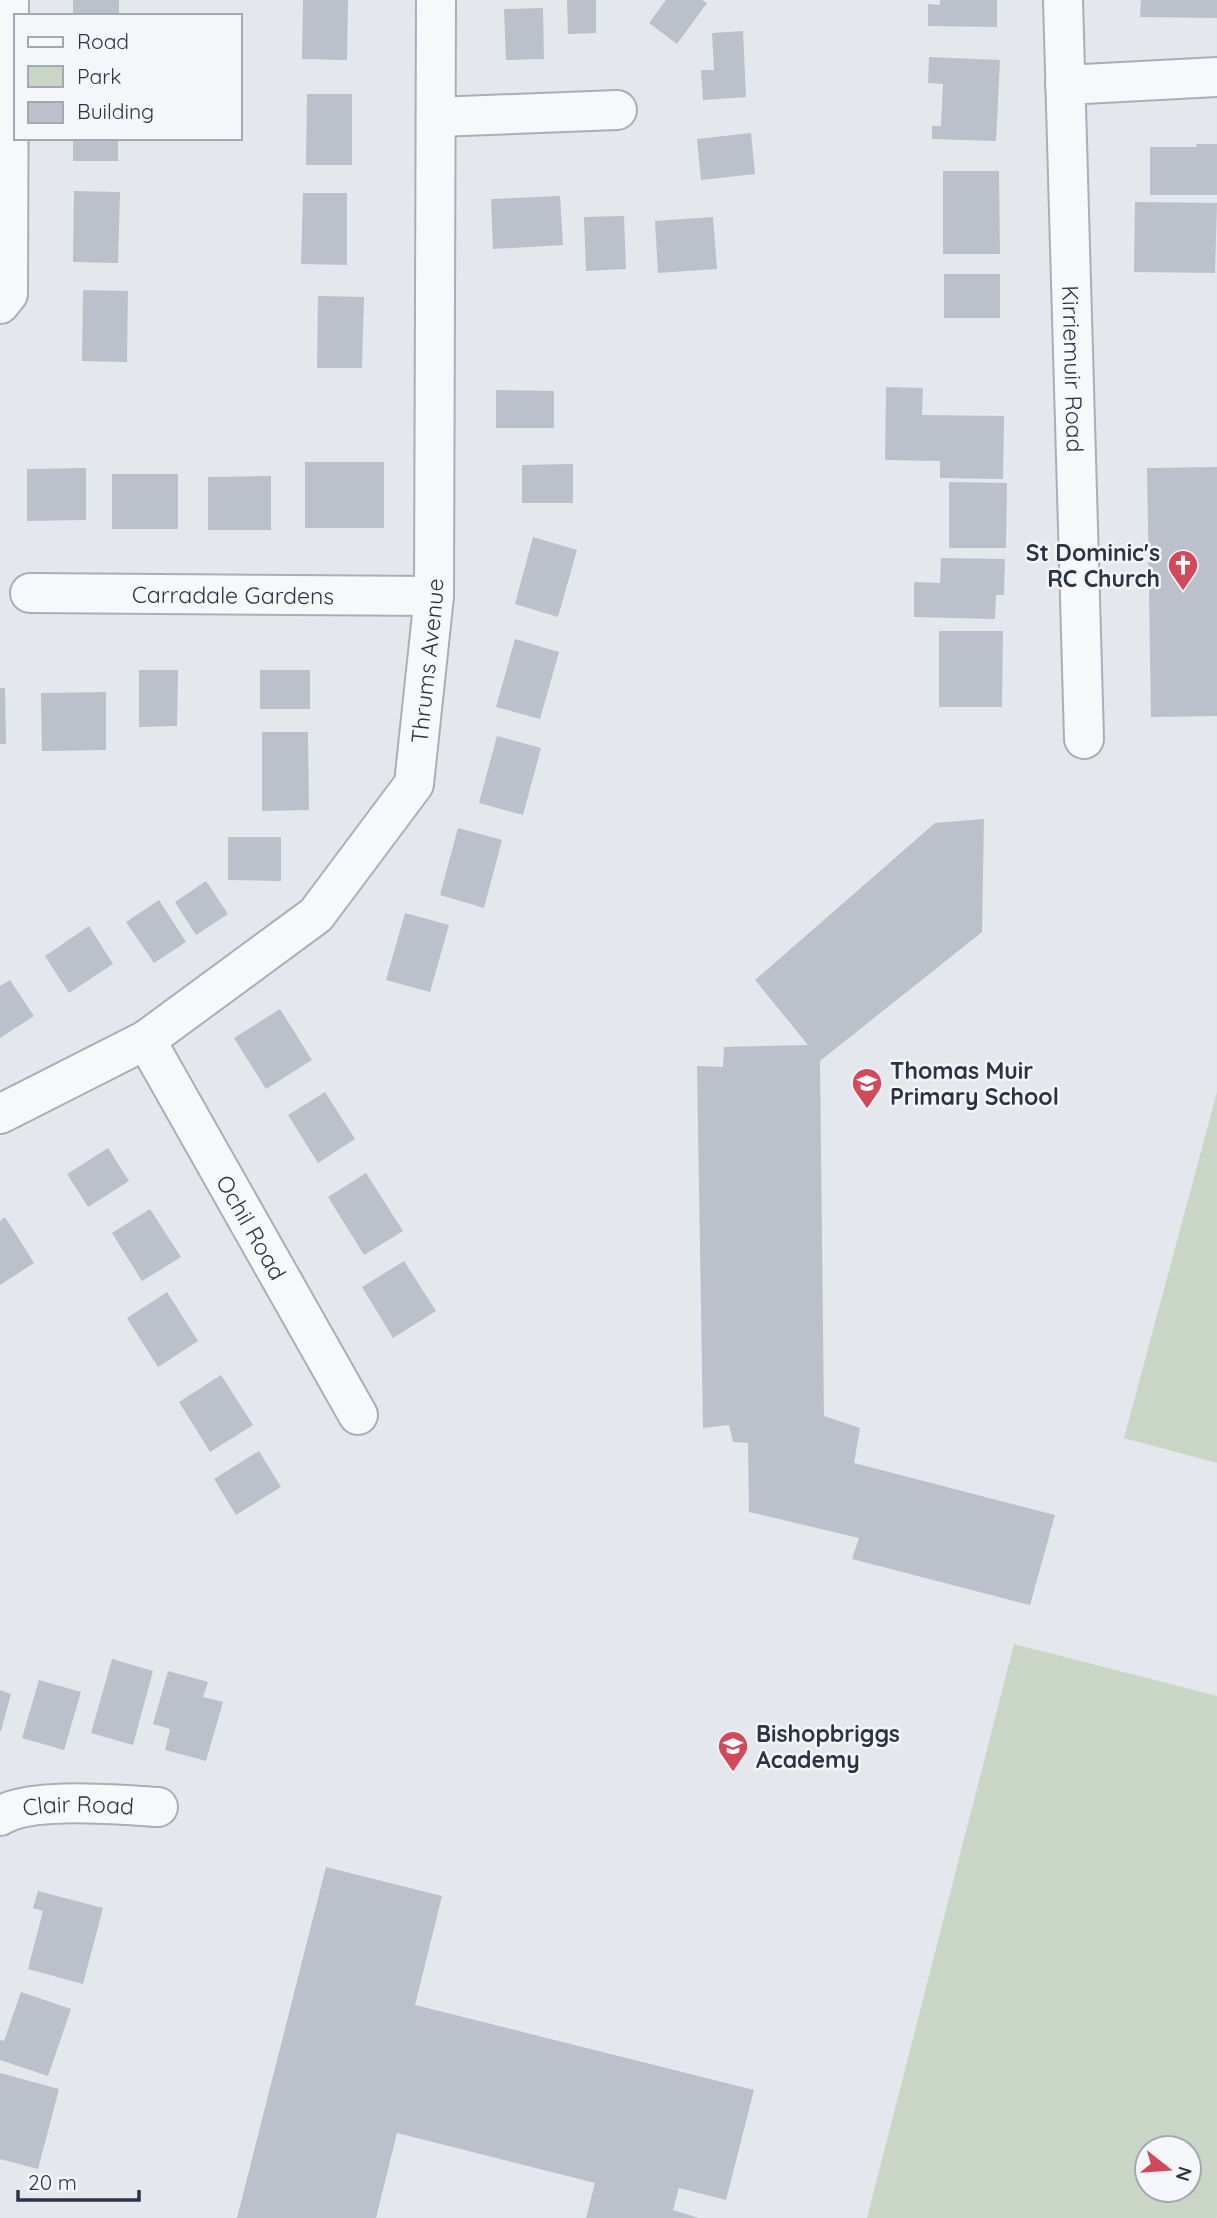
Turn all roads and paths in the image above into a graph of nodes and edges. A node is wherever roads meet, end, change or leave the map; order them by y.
1 (9, 0) edge
2 (436, 0) edge
3 (1063, 0) edge
4 (1217, 78) edge
5 (1065, 85) junction
6 (617, 110) dead end
7 (436, 117) junction
8 (0, 304) edge
9 (30, 593) dead end
10 (434, 596) junction
11 (1084, 739) dead end
12 (146, 1040) junction
13 (0, 1114) edge
14 (358, 1415) dead end
15 (158, 1807) dead end
16 (0, 1816) edge

1 - 8 street
2 - 7 street, Thrums Avenue
3 - 5 street, Kirriemuir Road
4 - 5 street
5 - 11 street, Kirriemuir Road
6 - 7 street
7 - 10 street, Thrums Avenue
9 - 10 street, Carradale Gardens
10 - 12 street, Thrums Avenue
12 - 13 street, Thrums Avenue
12 - 14 street, Ochil Road
15 - 16 street, Clair Road

